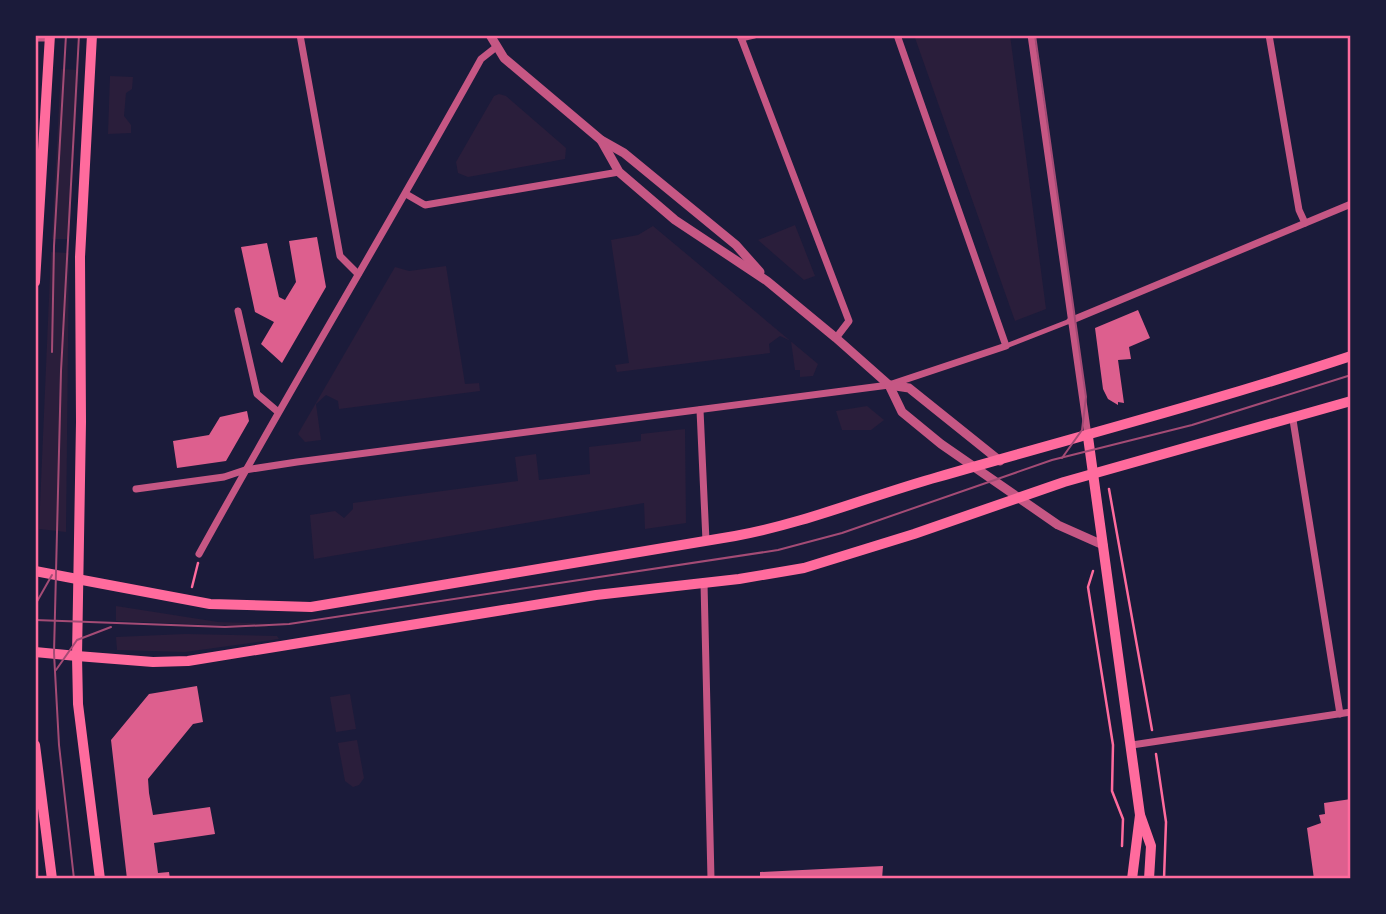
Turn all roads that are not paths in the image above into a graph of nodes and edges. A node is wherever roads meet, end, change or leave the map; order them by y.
1 (92, 35) edge
2 (300, 35) edge
3 (490, 35) edge
4 (754, 35) edge
5 (897, 35) edge
6 (1031, 35) edge
7 (1269, 35) edge
8 (740, 36) edge
9 (50, 37) edge
10 (35, 38) edge
11 (495, 48) junction
12 (601, 140) junction
13 (619, 172) junction
14 (406, 194) junction
15 (1351, 204) edge
16 (1305, 223) junction
17 (358, 274) junction
18 (767, 281) junction
19 (35, 282) edge
20 (238, 311) dead end
21 (1070, 321) junction
22 (836, 338) junction
23 (1006, 346) junction
24 (1351, 356) edge
25 (890, 385) junction
26 (1351, 401) edge
27 (700, 410) junction
28 (277, 411) junction
29 (1293, 420) junction
30 (1088, 437) junction
31 (1000, 461) junction
32 (973, 468) junction
33 (245, 470) junction
34 (1093, 475) junction
35 (136, 489) dead end
36 (1018, 498) junction
37 (706, 541) junction
38 (1103, 545) junction
39 (200, 554) road end
40 (35, 571) edge
41 (76, 579) junction
42 (704, 583) junction
43 (35, 652) edge
44 (77, 656) junction
45 (1351, 712) edge
46 (1340, 714) junction
47 (35, 745) edge
48 (1132, 745) junction
49 (1140, 815) junction
50 (52, 879) edge
51 (100, 879) edge
52 (711, 879) edge
53 (1132, 879) edge
54 (1149, 879) edge

1 - 41 main road
2 - 17 street
3 - 11 street
4 - 8 street
5 - 23 street
6 - 21 street
7 - 16 street
8 - 22 street
9 - 10 street
9 - 19 main road
11 - 12 street
11 - 14 street
12 - 13 street
12 - 18 street
13 - 14 street
13 - 18 street
14 - 17 street
15 - 16 street
16 - 21 street
17 - 28 street
18 - 22 street
20 - 28 street
21 - 23 street
21 - 30 street
22 - 25 street
23 - 25 street
24 - 30 main road
25 - 27 street
25 - 31 street
25 - 32 street
26 - 29 main road
27 - 33 street
27 - 37 street
28 - 33 street
29 - 34 main road
29 - 46 street
30 - 31 main road
30 - 34 main road
31 - 32 main road
32 - 36 street
32 - 37 main road
33 - 35 street
33 - 39 street
34 - 36 main road
34 - 38 main road
36 - 38 street
36 - 42 main road
37 - 41 main road
38 - 48 main road
40 - 41 main road
41 - 44 main road
42 - 44 main road
42 - 52 street
43 - 44 main road
44 - 51 main road
45 - 46 street
46 - 48 street
47 - 50 main road
48 - 49 main road
49 - 53 main road
49 - 54 main road

